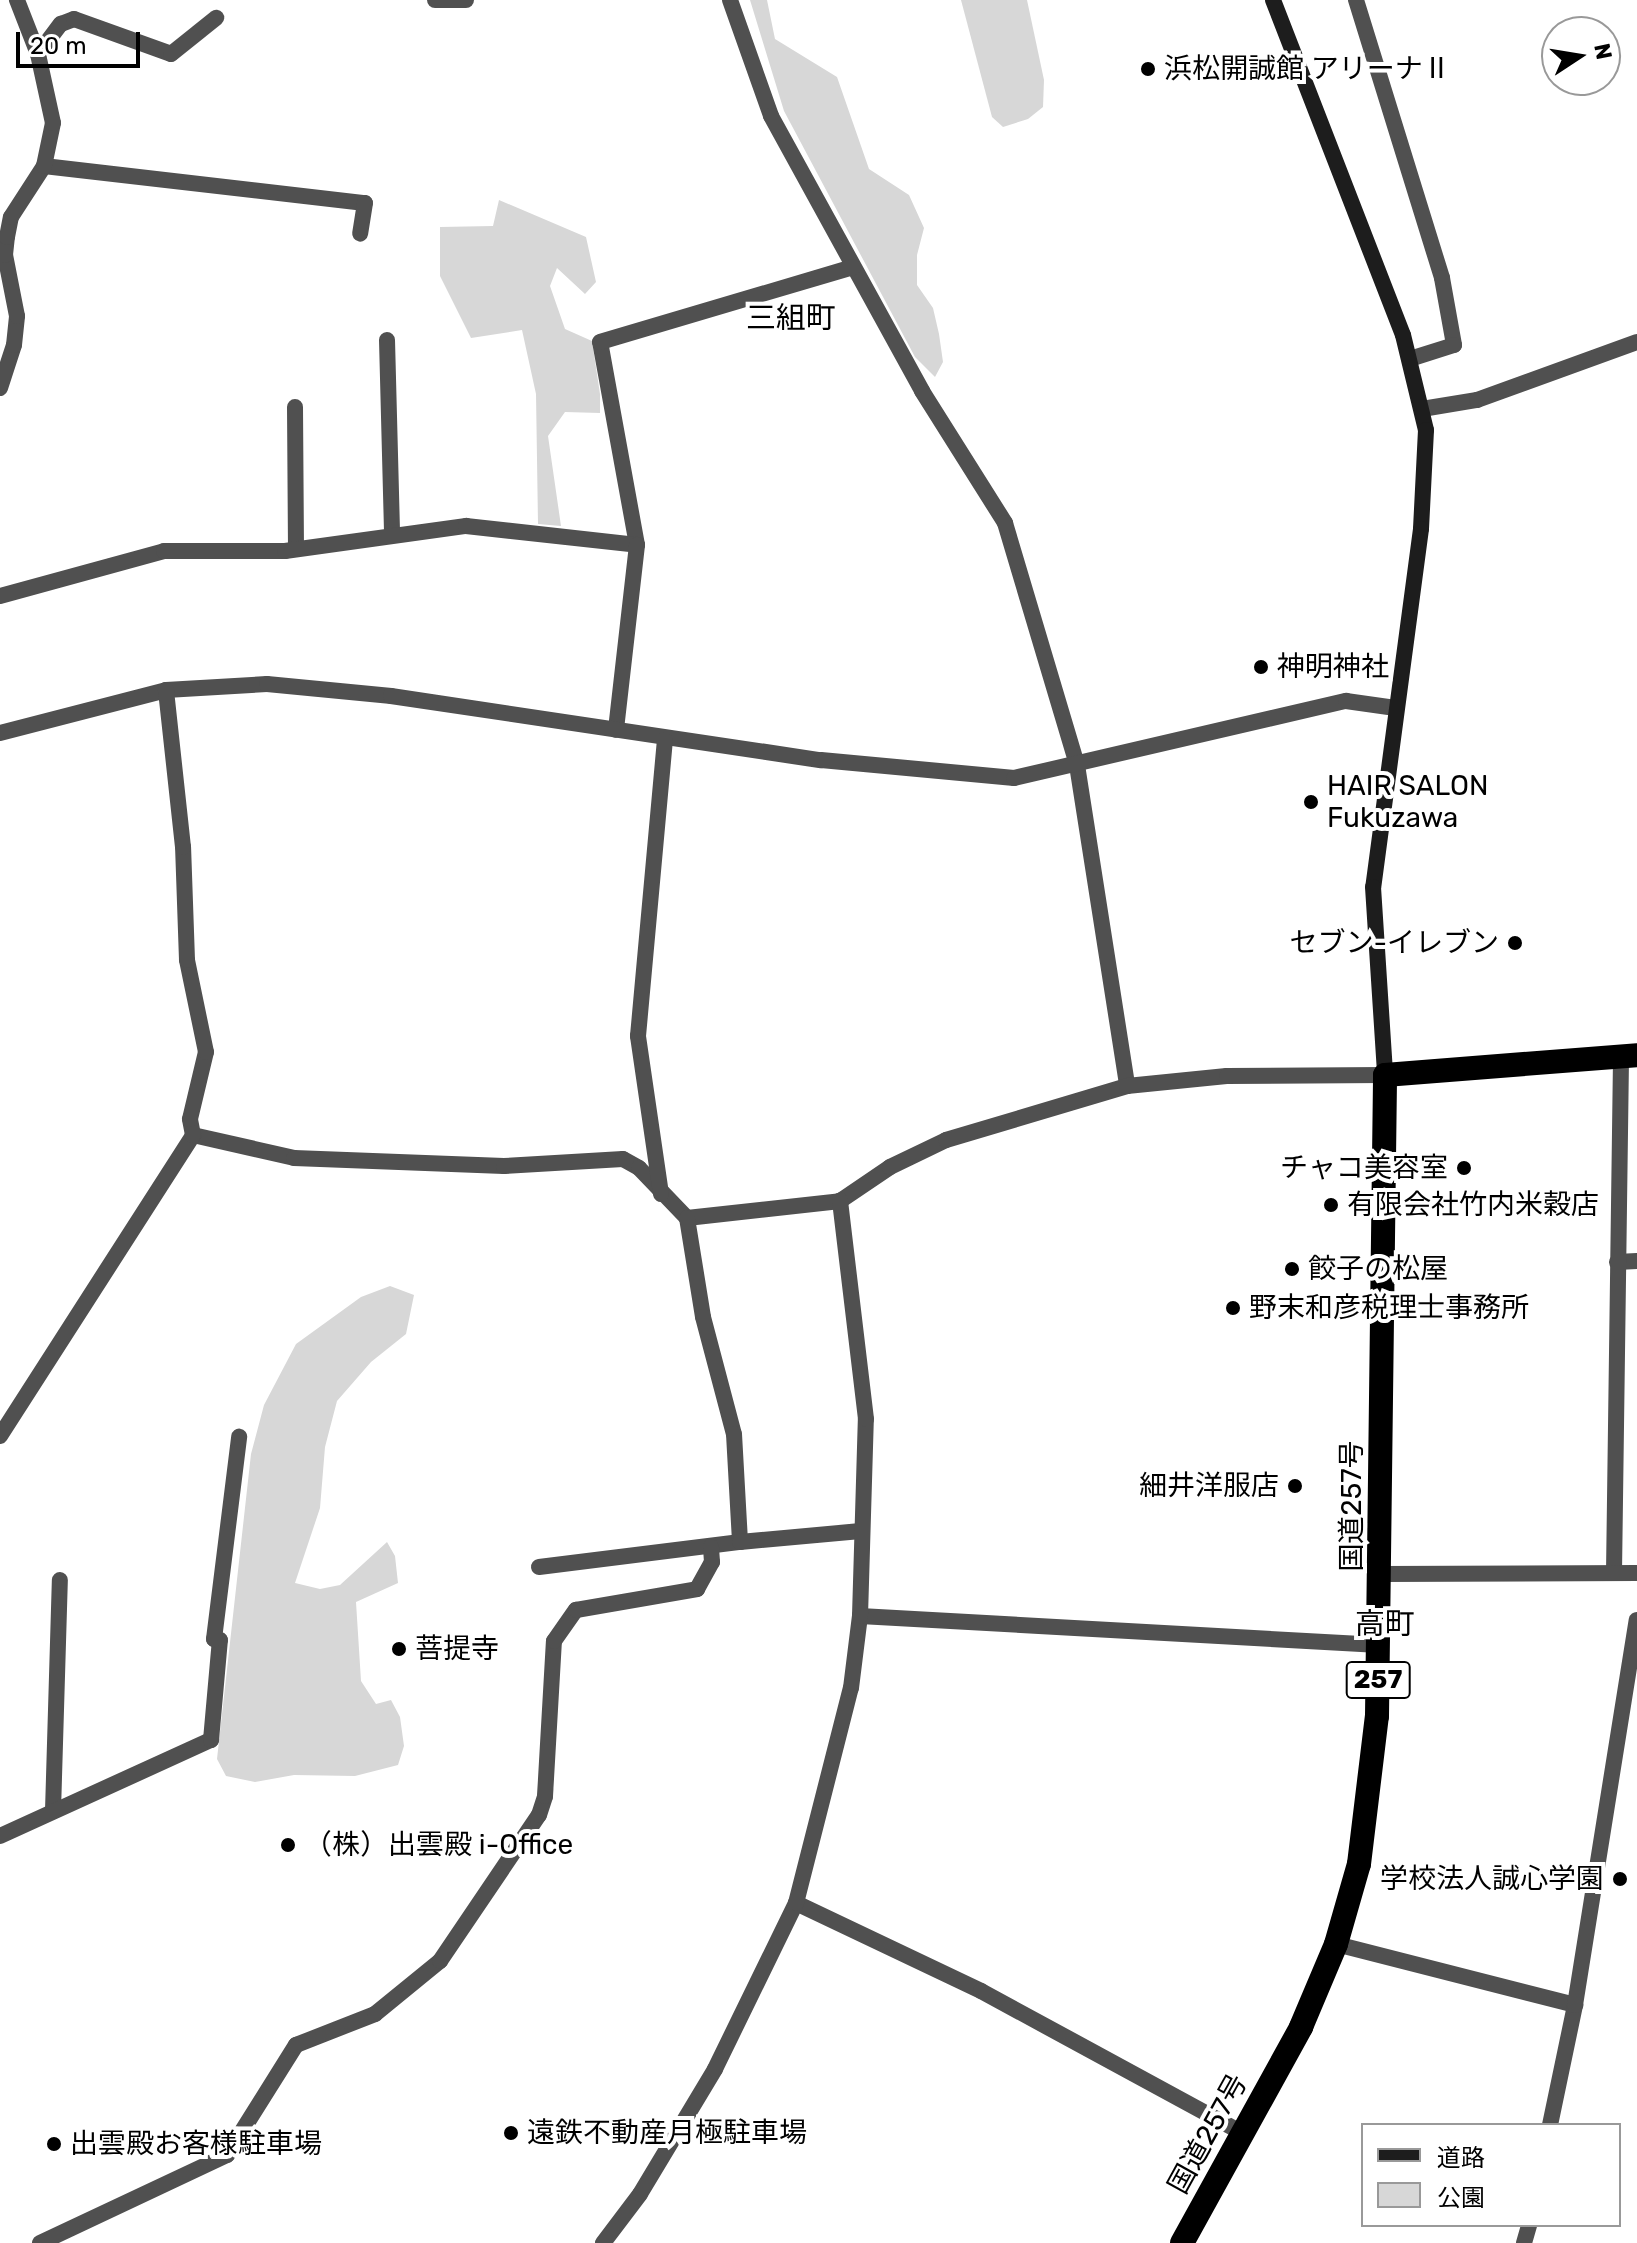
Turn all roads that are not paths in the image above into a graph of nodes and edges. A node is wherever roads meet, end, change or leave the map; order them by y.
1 (17, 0) edge
2 (435, 0) edge
3 (466, 0) edge
4 (730, 0) edge
5 (1273, 0) edge
6 (1356, 0) edge
7 (216, 18) dead end
8 (38, 54) junction
9 (44, 166) junction
10 (360, 234) dead end
11 (2, 255) edge
12 (853, 267) junction
13 (387, 340) dead end
14 (1637, 342) edge
15 (1410, 359) junction
16 (0, 388) edge
17 (295, 407) dead end
18 (1422, 409) junction
19 (392, 534) junction
20 (637, 545) junction
21 (296, 549) junction
22 (0, 596) edge
23 (166, 690) junction
24 (1396, 708) junction
25 (616, 730) junction
26 (0, 733) edge
27 (665, 740) junction
28 (1077, 765) junction
29 (1629, 1056) edge
30 (1385, 1075) junction
31 (1127, 1086) junction
32 (193, 1135) junction
33 (661, 1194) junction
34 (840, 1201) junction
35 (687, 1218) junction
36 (1637, 1261) edge
37 (1617, 1262) junction
38 (0, 1436) edge
39 (239, 1437) dead end
40 (861, 1531) junction
41 (740, 1542) junction
42 (711, 1547) junction
43 (539, 1567) dead end
44 (1614, 1573) junction
45 (1637, 1573) edge
46 (1382, 1574) junction
47 (60, 1580) dead end
48 (860, 1616) junction
49 (1637, 1620) edge
50 (1379, 1645) junction
51 (53, 1811) junction
52 (0, 1836) edge
53 (796, 1903) junction
54 (1336, 1944) junction
55 (1575, 2005) junction
56 (1550, 2123) edge
57 (1243, 2133) junction
58 (40, 2243) edge
59 (603, 2243) edge
60 (1182, 2243) edge

1 - 8 street
2 - 3 street
4 - 12 street
5 - 15 street
6 - 15 street
7 - 8 street
8 - 9 street
9 - 10 street
9 - 11 street
11 - 16 street
12 - 20 street
12 - 28 street
13 - 19 street
14 - 18 street
15 - 18 street
17 - 21 street
18 - 24 street
19 - 20 street
19 - 21 street
20 - 25 street
21 - 22 street
23 - 25 street
23 - 26 street
23 - 32 street
24 - 28 street
24 - 30 street
25 - 27 street
27 - 28 street
27 - 33 street
28 - 31 street
29 - 30 highway
29 - 37 street
30 - 31 street
30 - 46 highway, 国道257号 / 257
31 - 34 street
32 - 33 street
32 - 38 street
33 - 35 street
34 - 35 street
34 - 40 street
35 - 41 street
36 - 37 street
37 - 44 street
39 - 51 street
40 - 41 street
40 - 48 street
41 - 42 street
42 - 43 street
42 - 58 street
44 - 45 street
44 - 46 street
46 - 50 highway, 国道257号 / 257
47 - 51 street
48 - 50 street
48 - 53 street
49 - 55 street
50 - 54 highway, 国道257号 / 257
51 - 52 street
53 - 57 street
53 - 59 street
54 - 55 street
54 - 57 highway, 国道257号 / 257
55 - 56 street
57 - 60 highway, 国道257号 / 257

